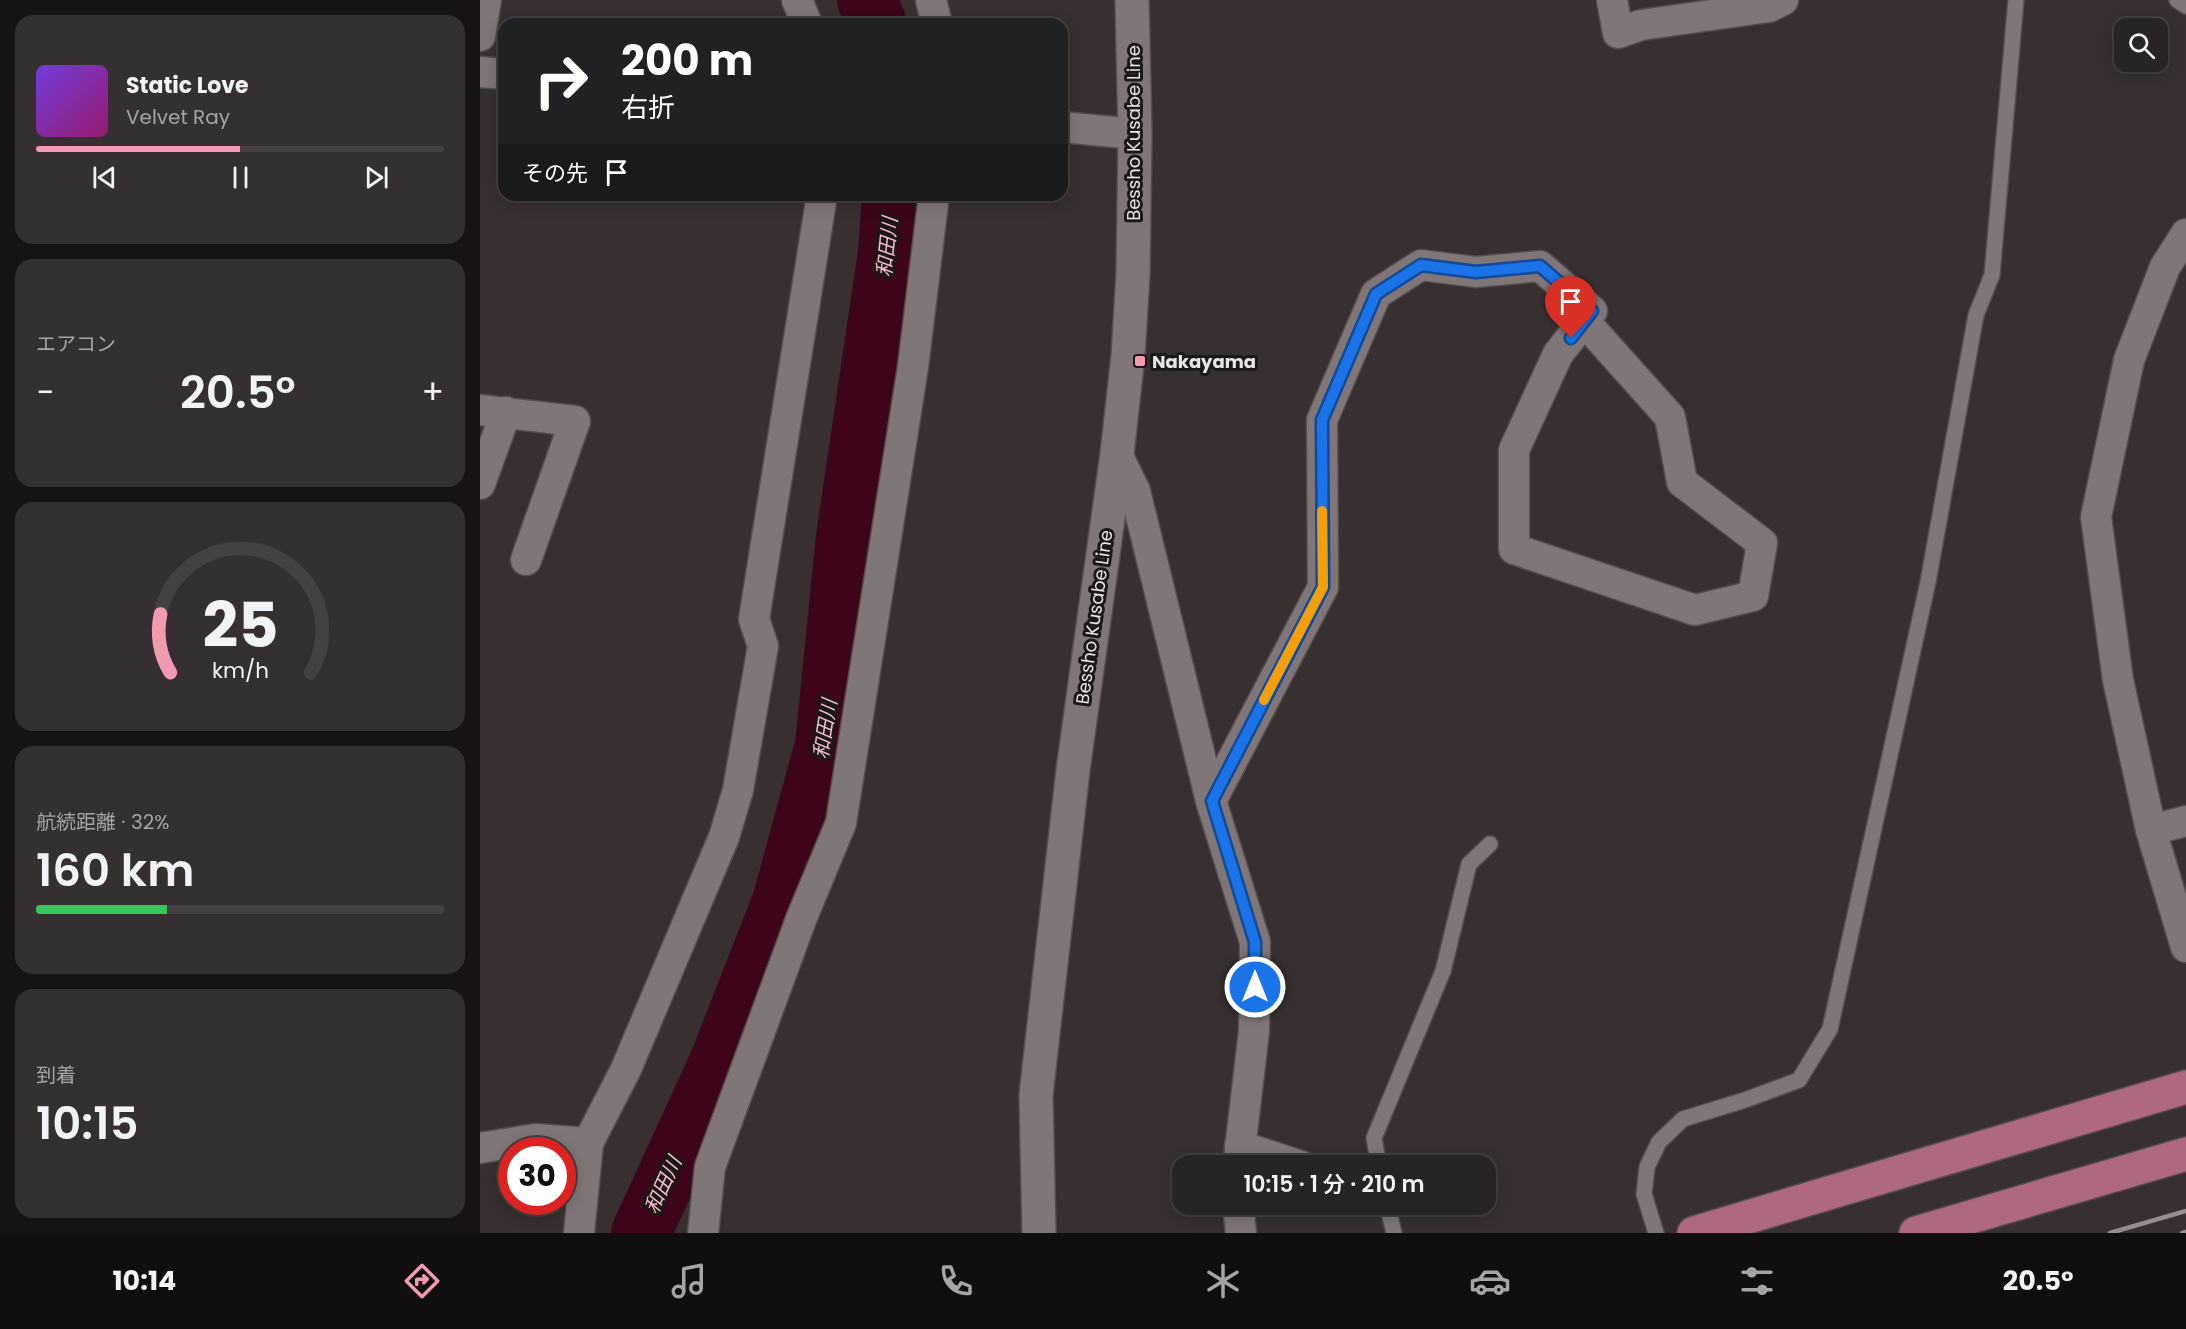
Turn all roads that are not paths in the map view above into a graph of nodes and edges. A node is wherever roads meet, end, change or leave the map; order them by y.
1 (486, 0) edge
2 (796, 0) edge
3 (931, 0) edge
4 (1132, 0) edge
5 (1612, 0) edge
6 (1783, 0) edge
7 (2016, 0) edge
8 (2177, 0) edge
9 (2186, 6) edge
10 (804, 18) edge
11 (936, 18) edge
12 (480, 36) edge
13 (480, 72) edge
14 (498, 74) edge
15 (1068, 128) edge
16 (1135, 134) junction
17 (821, 201) edge
18 (933, 201) edge
19 (2186, 234) edge
20 (1584, 321) junction
21 (493, 411) edge
22 (1117, 454) junction
23 (480, 484) edge
24 (526, 560) dead end
25 (1212, 801) junction
26 (2186, 821) edge
27 (2151, 830) junction
28 (1490, 844) dead end
29 (2186, 947) edge
30 (2186, 1087) edge
31 (588, 1143) junction
32 (480, 1148) edge
33 (2186, 1154) edge
34 (1239, 1155) edge
35 (1377, 1155) edge
36 (1239, 1215) edge
37 (1390, 1215) edge
38 (579, 1233) edge
39 (703, 1233) edge
40 (1039, 1233) edge
41 (1241, 1233) edge
42 (1394, 1233) edge
43 (1656, 1233) edge
44 (1694, 1233) edge
45 (1916, 1233) edge

1 - 12 street
2 - 10 street
3 - 11 street
4 - 16 main road, Bessho Kusabe Line
5 - 6 street
7 - 43 lane
8 - 9 lane
13 - 14 street
15 - 16 street
16 - 22 main road, Bessho Kusabe Line
17 - 31 street
18 - 39 street
19 - 27 street
20 - 20 street
20 - 25 street
21 - 23 street
21 - 24 street
22 - 25 street
22 - 40 main road, Bessho Kusabe Line
25 - 34 street
26 - 27 street
27 - 29 street
28 - 35 lane
30 - 44 main road
31 - 32 street
31 - 38 street
33 - 45 main road
36 - 41 street
37 - 42 lane

